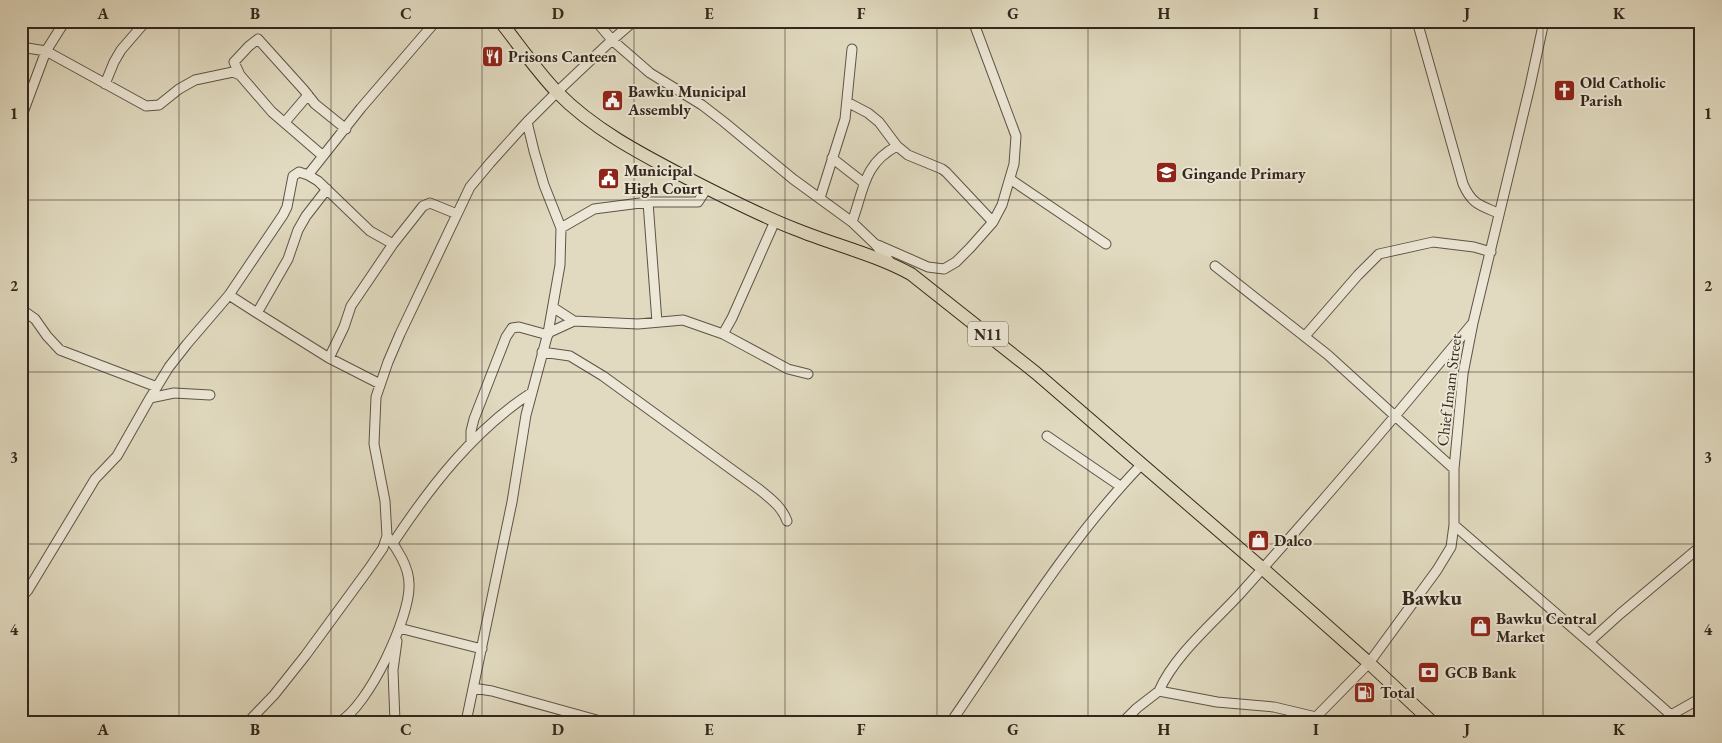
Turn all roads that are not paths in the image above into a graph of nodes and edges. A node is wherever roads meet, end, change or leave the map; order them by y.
1 (65, 21) edge
2 (146, 21) edge
3 (436, 21) edge
4 (500, 21) edge
5 (596, 21) edge
6 (634, 21) edge
7 (973, 21) edge
8 (1417, 21) edge
9 (1544, 21) edge
10 (612, 40) junction
11 (21, 47) edge
12 (852, 49) dead end
13 (46, 51) junction
14 (240, 75) junction
15 (105, 84) junction
16 (557, 92) junction
17 (308, 95) junction
18 (847, 102) junction
19 (21, 118) edge
20 (285, 122) junction
21 (528, 122) junction
22 (346, 129) junction
23 (897, 146) junction
24 (323, 156) junction
25 (832, 158) junction
26 (308, 175) junction
27 (1010, 179) junction
28 (864, 183) junction
29 (707, 188) junction
30 (327, 190) junction
31 (820, 198) junction
32 (648, 202) junction
33 (1498, 213) junction
34 (457, 214) junction
35 (775, 221) junction
36 (852, 222) junction
37 (993, 222) junction
38 (560, 228) junction
39 (393, 244) junction
40 (875, 244) junction
41 (1106, 244) dead end
42 (1491, 252) junction
43 (891, 263) junction
44 (1215, 266) dead end
45 (229, 295) junction
46 (554, 308) junction
47 (21, 309) edge
48 (257, 313) junction
49 (574, 321) junction
50 (657, 322) junction
51 (1473, 323) junction
52 (548, 334) junction
53 (723, 334) junction
54 (1305, 336) junction
55 (542, 352) junction
56 (329, 358) junction
57 (808, 374) dead end
58 (380, 384) junction
59 (157, 387) junction
60 (531, 393) junction
61 (210, 395) dead end
62 (150, 398) junction
63 (1395, 416) junction
64 (1046, 436) dead end
65 (471, 443) junction
66 (1141, 465) junction
67 (1454, 469) junction
68 (1120, 486) junction
69 (787, 520) dead end
70 (1454, 525) junction
71 (387, 536) junction
72 (393, 543) junction
73 (1701, 546) edge
74 (1262, 568) junction
75 (21, 598) edge
76 (399, 631) junction
77 (1590, 642) junction
78 (482, 649) junction
79 (1369, 663) junction
80 (473, 688) junction
81 (1159, 691) junction
82 (1701, 698) edge
83 (1669, 718) edge
84 (1314, 719) edge
85 (341, 721) edge
86 (248, 722) edge
87 (395, 722) edge
88 (466, 722) edge
89 (604, 722) edge
90 (951, 722) edge
91 (1124, 722) edge
92 (1432, 722) edge

1 - 13 street
2 - 15 street
3 - 22 street
4 - 16 highway, N11
5 - 10 street
6 - 10 street
7 - 27 street
8 - 33 street
9 - 33 street, Chief Imam Street
10 - 16 street
10 - 31 street
11 - 13 street
12 - 18 street
13 - 15 street
13 - 19 street
14 - 15 street
14 - 17 street
14 - 20 street
16 - 21 street
16 - 29 highway, N11
17 - 20 street
17 - 22 street
18 - 23 street
18 - 25 street
20 - 24 street
21 - 34 street
21 - 38 street
22 - 24 street
23 - 28 street
23 - 37 street
24 - 26 street
25 - 28 street
25 - 31 street
26 - 30 street
26 - 45 street
27 - 37 street
27 - 41 street
28 - 36 street
29 - 32 street
29 - 35 highway, N11
30 - 39 street
30 - 48 street
31 - 36 street
32 - 38 street
32 - 50 street
33 - 42 street, Chief Imam Street
34 - 39 street
34 - 58 street
35 - 43 highway, N11
35 - 53 street
36 - 40 street
37 - 40 street
38 - 46 street
39 - 56 street
40 - 43 street
42 - 51 street, Chief Imam Street
42 - 54 street
43 - 66 highway, N11
44 - 54 street
45 - 48 street
45 - 59 street
46 - 49 street
46 - 52 street
47 - 59 street
48 - 56 street
49 - 50 street
49 - 52 street
50 - 53 street
51 - 63 street
51 - 67 street, Chief Imam Street
52 - 55 street
52 - 65 street
53 - 57 street
54 - 63 street
55 - 60 street
55 - 69 street
56 - 58 street
58 - 71 street
59 - 62 street
60 - 65 street
60 - 78 street
61 - 62 street
62 - 75 street
63 - 67 street
63 - 74 street
64 - 68 street
65 - 72 street
66 - 68 street
66 - 74 highway, N11
67 - 70 street, Chief Imam Street
68 - 90 street
70 - 77 street
70 - 79 street, Chief Imam Street
71 - 72 street
71 - 86 street
72 - 76 street
73 - 77 street
74 - 79 highway, N11
74 - 81 street
76 - 78 street
76 - 85 street
76 - 87 street
77 - 83 street
78 - 80 street
79 - 84 street, Chief Imam Street
79 - 92 highway, N11
80 - 88 street
80 - 89 street
81 - 84 street
81 - 91 street
82 - 83 street

